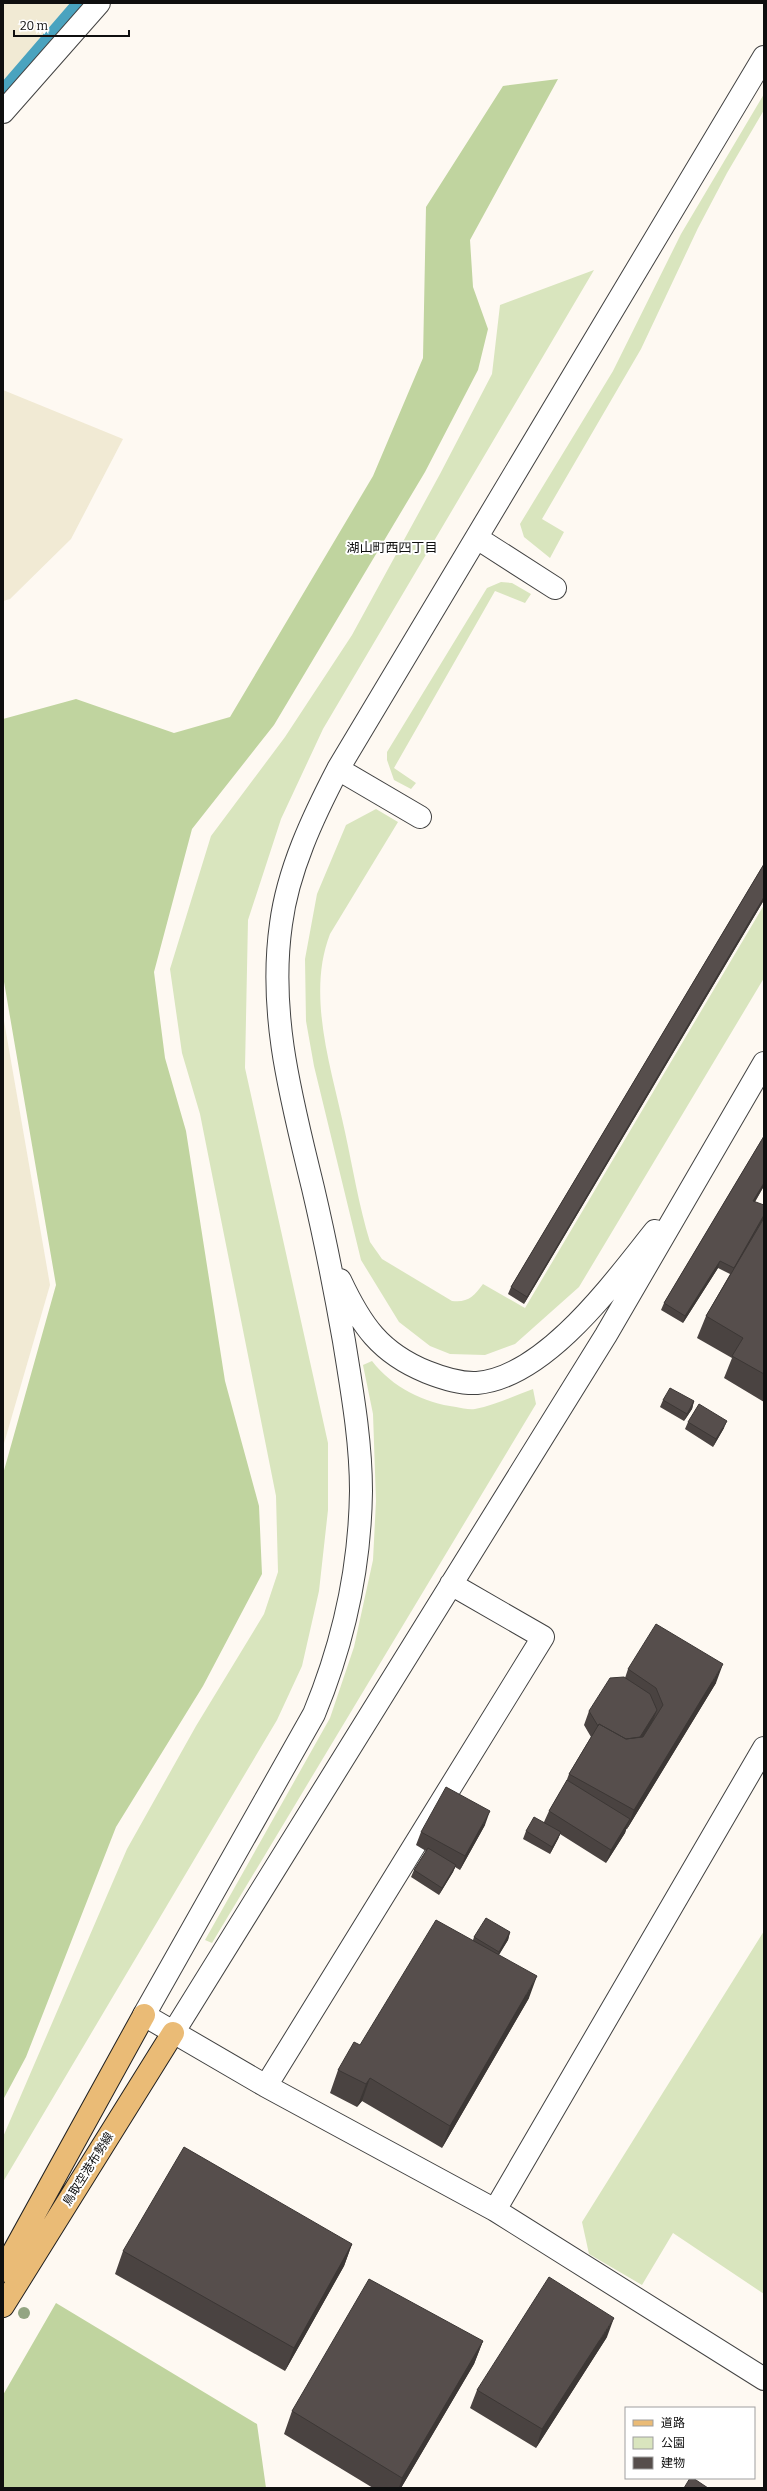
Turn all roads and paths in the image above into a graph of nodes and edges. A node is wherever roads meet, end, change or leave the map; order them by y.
1 (99, 3) edge
2 (764, 57) edge
3 (3, 112) edge
4 (477, 538) junction
5 (555, 588) dead end
6 (338, 769) junction
7 (420, 817) dead end
8 (764, 1063) edge
9 (701, 1173) junction
10 (328, 1254) junction
11 (451, 1584) junction
12 (764, 1748) edge
13 (144, 2015) junction
14 (173, 2033) junction
15 (266, 2086) junction
16 (495, 2210) junction
17 (3, 2271) edge
18 (3, 2306) edge
19 (764, 2379) edge

1 - 3 street
2 - 4 street
4 - 5 street
4 - 6 street
6 - 7 street
6 - 10 street
8 - 9 street
9 - 10 street
9 - 11 street
10 - 13 street
11 - 14 street
11 - 15 street
12 - 16 street
13 - 14 street
13 - 17 main road, 鳥取空港布勢線
14 - 15 street
14 - 18 main road, 鳥取空港布勢線
15 - 16 street
16 - 19 street

